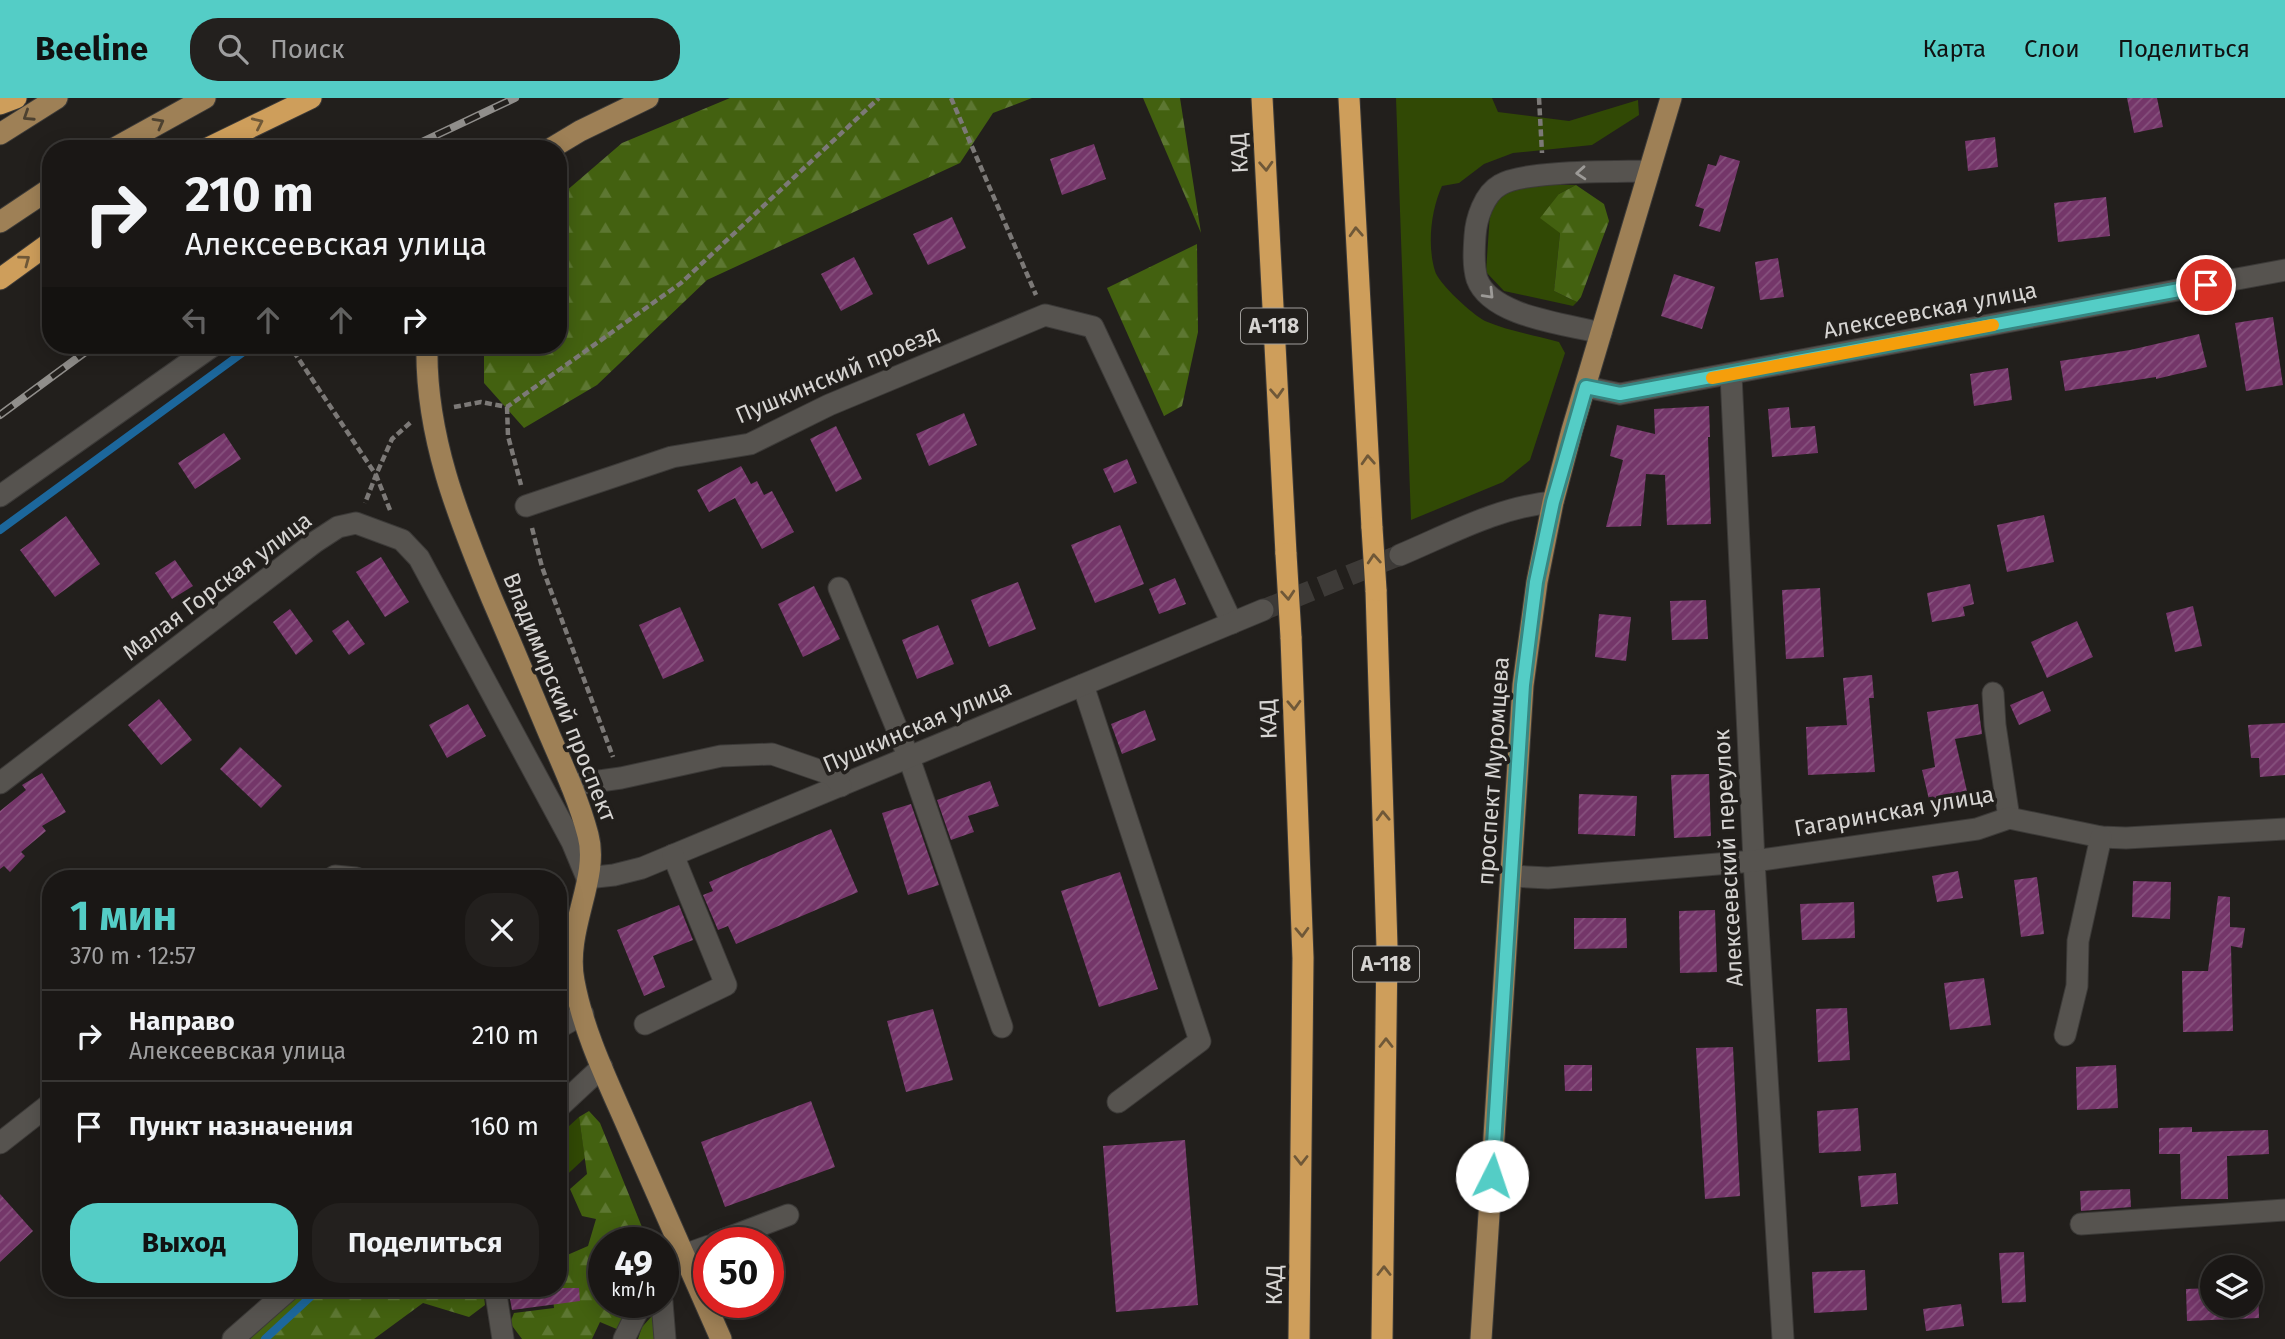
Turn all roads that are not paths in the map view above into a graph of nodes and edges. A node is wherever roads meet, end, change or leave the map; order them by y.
1 (16, 98) edge
2 (57, 98) edge
3 (205, 98) edge
4 (311, 98) edge
5 (648, 98) edge
6 (1262, 98) edge
7 (1349, 98) edge
8 (1671, 98) edge
9 (0, 104) edge
10 (0, 134) edge
11 (129, 140) edge
12 (225, 140) edge
13 (565, 140) edge
14 (1649, 171) junction
15 (42, 194) edge
16 (0, 222) edge
17 (42, 249) edge
18 (2285, 270) edge
19 (0, 279) edge
20 (1601, 333) junction
21 (201, 354) edge
22 (427, 354) edge
23 (1731, 375) junction
24 (1586, 387) junction
25 (0, 496) edge
26 (1553, 502) junction
27 (526, 506) road end
28 (1400, 555) tunnel mouth
29 (839, 588) dead end
30 (1263, 610) tunnel mouth
31 (1232, 623) junction
32 (1083, 685) junction
33 (1993, 693) dead end
34 (909, 758) junction
35 (0, 783) edge
36 (570, 785) junction
37 (841, 786) junction
38 (2009, 818) junction
39 (2285, 829) edge
40 (2101, 836) junction
41 (673, 855) junction
42 (1754, 861) junction
43 (1511, 876) junction
44 (587, 878) junction
45 (567, 929) edge
46 (567, 937) edge
47 (583, 1014) junction
48 (567, 1023) edge
49 (645, 1024) dead end
50 (1002, 1027) dead end
51 (2065, 1035) dead end
52 (602, 1068) junction
53 (567, 1100) edge
54 (1118, 1101) dead end
55 (42, 1110) edge
56 (0, 1143) edge
57 (2285, 1210) edge
58 (788, 1215) dead end
59 (2081, 1224) dead end
60 (756, 1227) edge
61 (693, 1252) edge
62 (684, 1255) junction
63 (679, 1259) edge
64 (281, 1297) edge
65 (496, 1297) edge
66 (634, 1318) edge
67 (663, 1318) edge
68 (233, 1339) edge
69 (503, 1339) edge
70 (624, 1339) edge
71 (665, 1339) edge
72 (721, 1339) edge
73 (1299, 1339) edge
74 (1382, 1339) edge
75 (1480, 1339) edge
76 (1783, 1339) edge

1 - 9 highway
2 -> 10 main road
11 -> 3 main road
12 -> 4 highway
5 - 13 main road
6 -> 73 highway, КАД / А-118, bridge
74 -> 7 highway, А-118, bridge
8 - 14 main road, проспект Муромцева
14 - 20 main road, проспект Муромцева
14 -> 20 street
15 - 16 main road
19 -> 17 highway
18 - 23 street, Алексеевская улица
20 - 24 main road, проспект Муромцева
21 - 25 street
22 - 36 main road, Владимирский проспект
23 - 24 street, Алексеевская улица
23 - 42 street, Алексеевский переулок
24 - 26 main road, проспект Муромцева
26 - 28 street
26 - 43 main road, проспект Муромцева
27 - 31 street, Пушкинский проезд
29 - 34 street
30 - 31 street, Пушкинская улица
31 - 32 street, Пушкинская улица
32 - 34 street, Пушкинская улица
32 - 54 street
33 - 38 street
34 - 37 street, Пушкинская улица
34 - 50 street
35 - 44 street, Малая Горская улица
36 - 37 street
36 - 44 main road, Владимирский проспект
37 - 41 street, Пушкинская улица
38 - 40 street, Гагаринская улица
38 - 42 street, Гагаринская улица
39 - 40 street, Гагаринская улица
40 - 51 street
41 - 44 street, Пушкинская улица
41 - 49 street
42 - 43 street, Гагаринская улица
42 - 76 street, Алексеевский переулок
43 - 75 main road, проспект Муромцева
44 - 45 main road, Владимирский проспект
46 - 47 main road, Владимирский проспект
47 - 48 street
47 - 52 main road, Владимирский проспект
52 - 53 street
52 - 62 main road, Владимирский проспект
55 - 56 street
57 - 59 street
58 - 60 street
61 - 62 street
62 - 63 street
62 - 72 main road, Владимирский проспект
64 - 68 street
65 - 69 street
66 - 70 street
67 - 71 street

